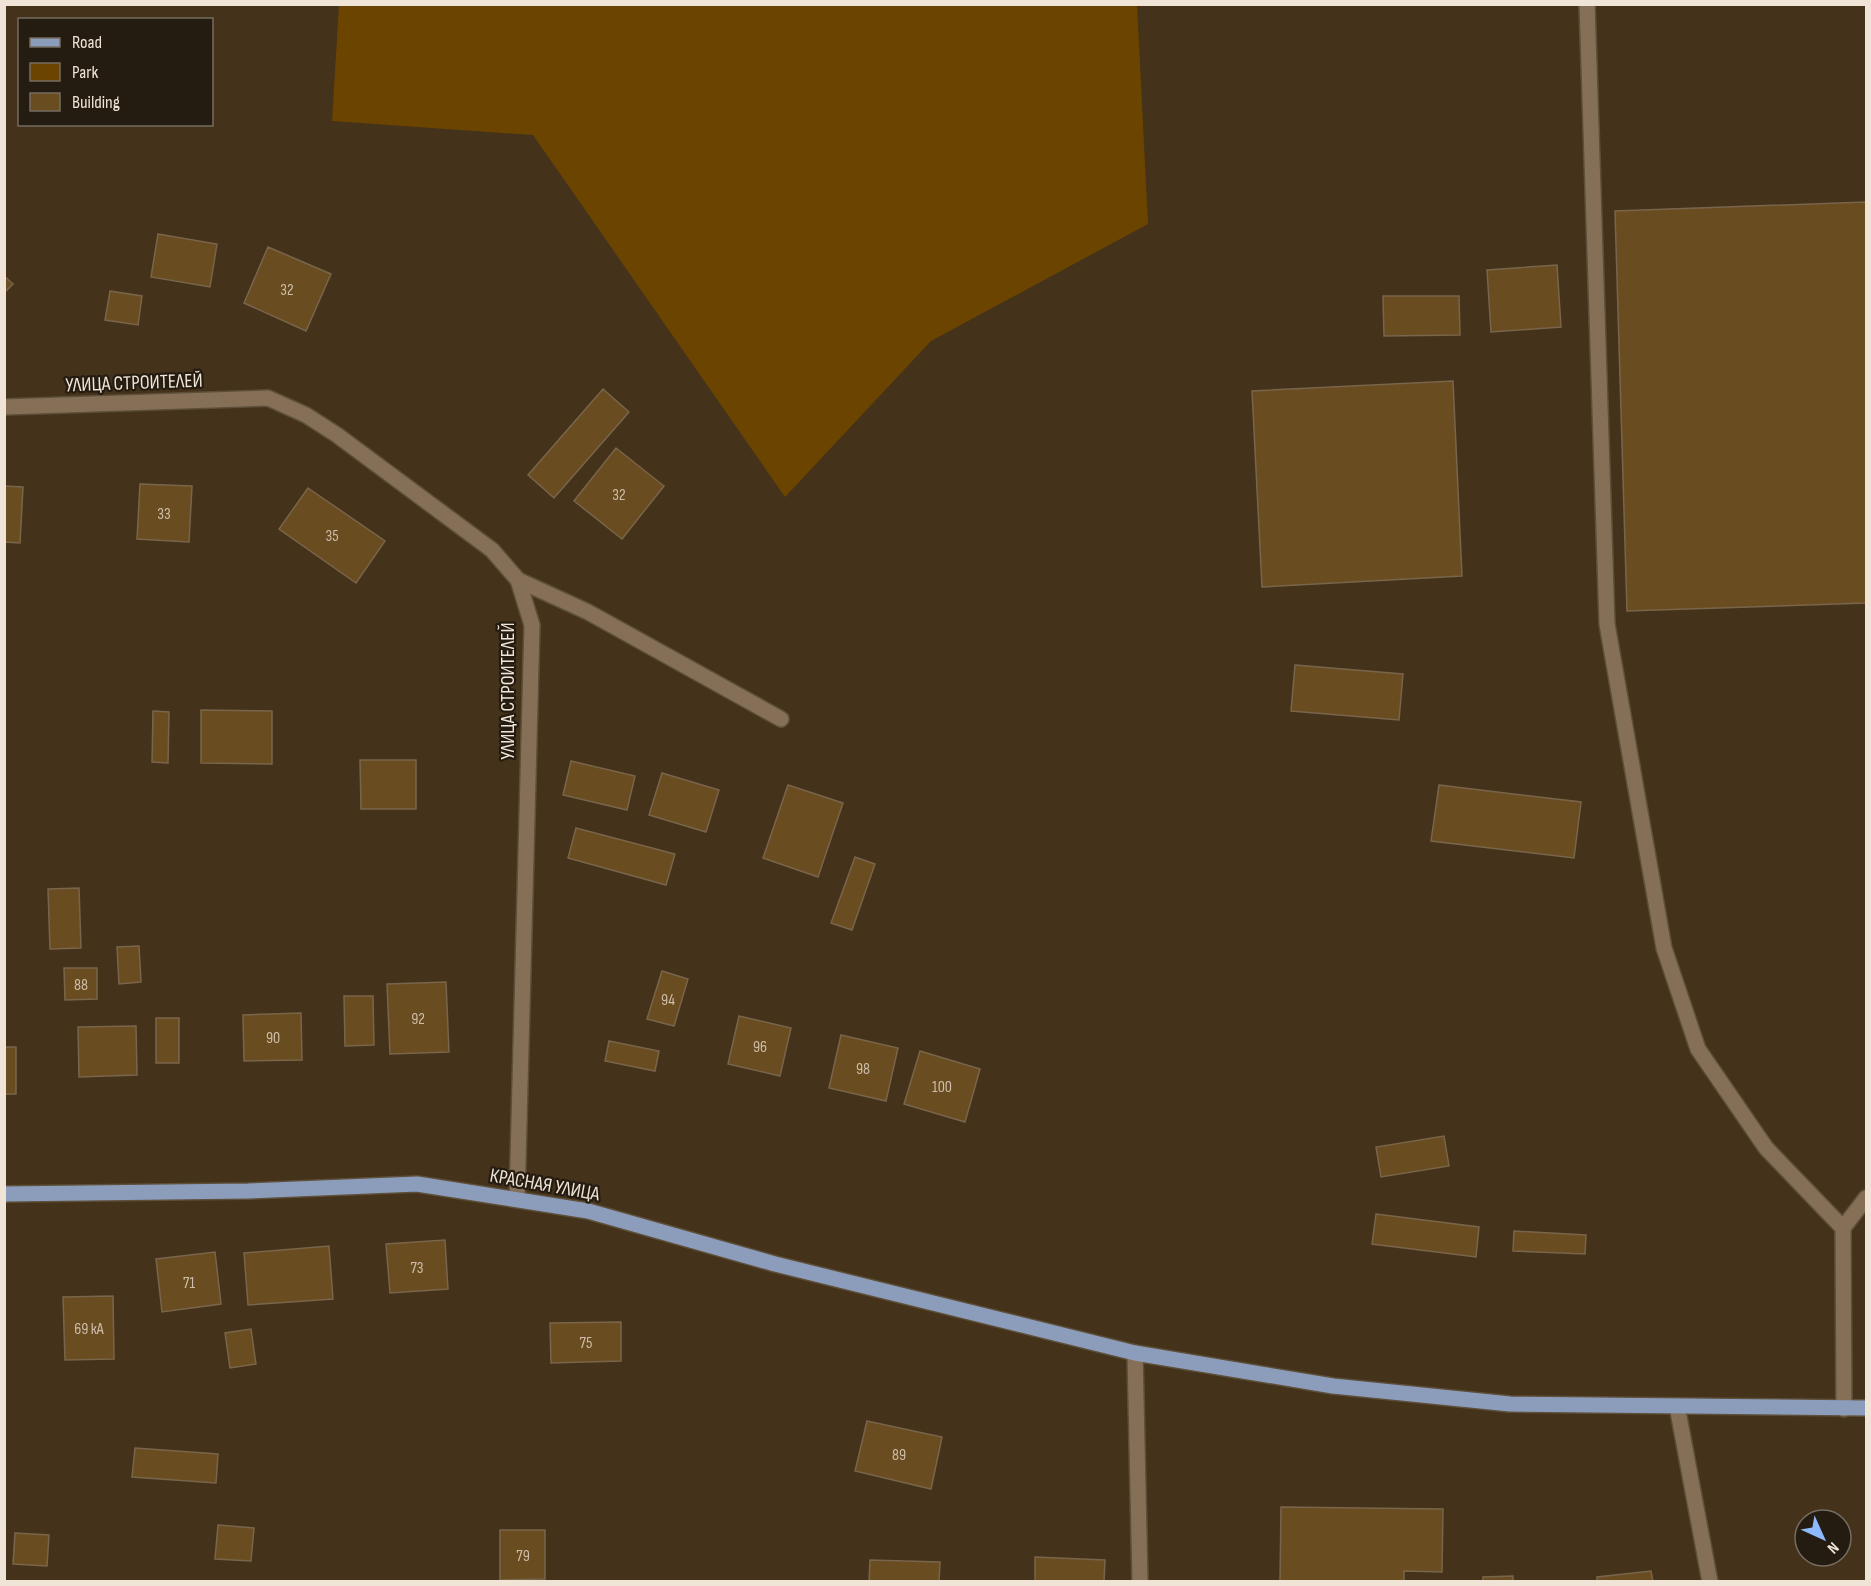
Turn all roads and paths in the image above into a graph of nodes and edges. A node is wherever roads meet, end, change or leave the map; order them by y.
1 (1587, 4) edge
2 (4, 407) edge
3 (518, 580) junction
4 (781, 719) dead end
5 (4, 1194) edge
6 (1866, 1198) edge
7 (517, 1199) junction
8 (1843, 1228) junction
9 (1135, 1353) junction
10 (1677, 1406) junction
11 (1866, 1408) edge
12 (1844, 1409) junction
13 (1140, 1581) edge
14 (1710, 1581) edge

1 - 8 street
2 - 3 street, УЛИЦА СТРОИТЕЛЕЙ
3 - 4 street
3 - 7 street, УЛИЦА СТРОИТЕЛЕЙ
5 - 7 main road, КРАСНАЯ УЛИЦА
6 - 8 street
7 - 9 main road, КРАСНАЯ УЛИЦА
8 - 12 street
9 - 10 main road, КРАСНАЯ УЛИЦА
9 - 13 street
10 - 12 main road, КРАСНАЯ УЛИЦА
10 - 14 street
11 - 12 main road, КРАСНАЯ УЛИЦА

